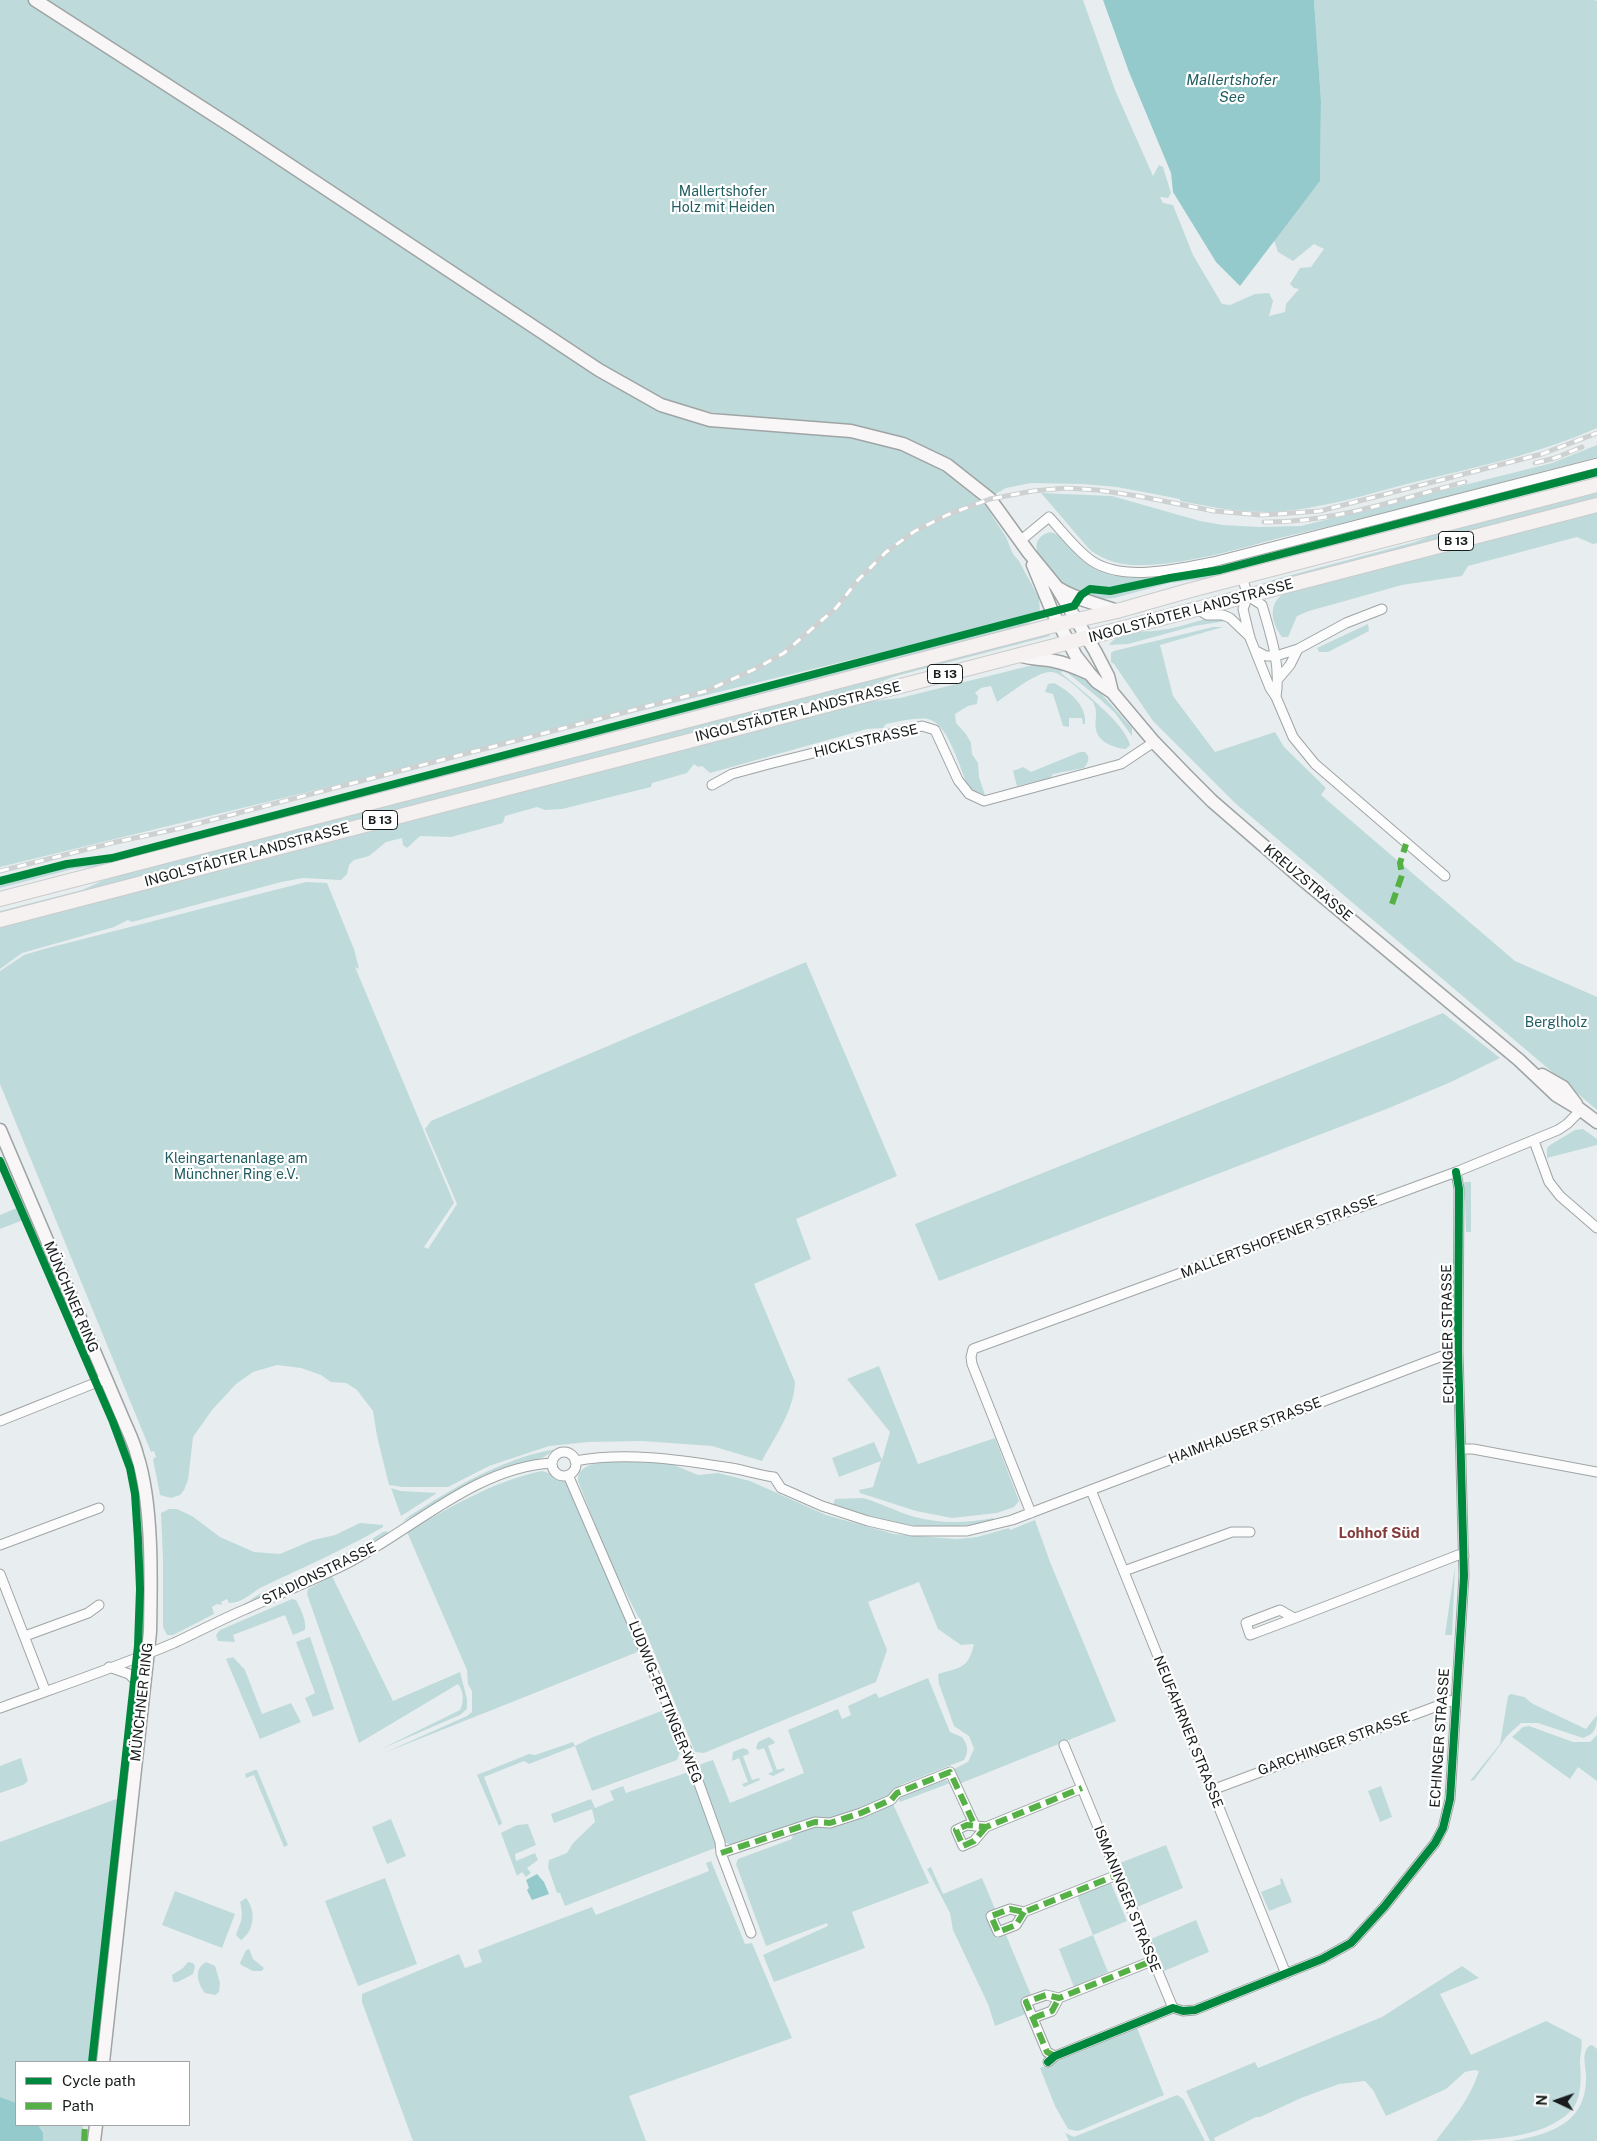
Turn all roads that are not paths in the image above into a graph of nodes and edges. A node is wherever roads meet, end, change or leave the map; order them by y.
1 (35, 0) edge
2 (1597, 462) edge
3 (1597, 485) edge
4 (1597, 505) edge
5 (1020, 541) junction
6 (1029, 553) junction
7 (1242, 577) junction
8 (1056, 586) junction
9 (1248, 596) junction
10 (1197, 609) junction
11 (1382, 609) dead end
12 (1117, 611) junction
13 (1077, 621) junction
14 (1059, 624) junction
15 (1088, 638) junction
16 (1250, 638) junction
17 (1069, 643) junction
18 (1298, 649) junction
19 (1256, 651) junction
20 (1019, 655) junction
21 (1276, 656) junction
22 (1090, 674) junction
23 (1266, 678) junction
24 (1279, 678) junction
25 (1112, 692) junction
26 (1276, 697) junction
27 (1154, 742) junction
28 (712, 785) dead end
29 (1445, 876) dead end
30 (0, 899) edge
31 (0, 920) edge
32 (1581, 1110) junction
33 (1597, 1122) edge
34 (0, 1130) edge
35 (1534, 1141) junction
36 (1456, 1172) junction
37 (1597, 1228) edge
38 (1458, 1350) junction
39 (105, 1379) junction
40 (0, 1421) edge
41 (1462, 1449) junction
42 (575, 1462) junction
43 (552, 1463) junction
44 (1597, 1472) edge
45 (568, 1474) junction
46 (1091, 1490) junction
47 (99, 1508) dead end
48 (1031, 1513) junction
49 (1250, 1532) dead end
50 (0, 1545) edge
51 (1464, 1556) junction
52 (1124, 1571) junction
53 (0, 1574) edge
54 (99, 1606) dead end
55 (1294, 1618) junction
56 (25, 1636) junction
57 (148, 1653) junction
58 (109, 1667) junction
59 (45, 1690) junction
60 (144, 1690) junction
61 (1456, 1698) junction
62 (0, 1708) edge
63 (1064, 1745) dead end
64 (1082, 1788) junction
65 (1212, 1790) junction
66 (974, 1826) junction
67 (986, 1827) junction
68 (721, 1853) junction
69 (1117, 1875) junction
70 (1024, 1912) dead end
71 (751, 1933) dead end
72 (1152, 1960) junction
73 (1286, 1974) junction
74 (1059, 1998) junction
75 (1173, 2008) junction
76 (1033, 2018) junction
77 (103, 2061) edge
78 (96, 2126) edge
79 (94, 2141) edge

1 - 5 main road
2 - 5 street
3 - 7 main road, INGOLSTÄDTER LANDSTRASSE / B 13
4 - 9 main road, INGOLSTÄDTER LANDSTRASSE / B 13
5 - 6 main road
6 - 8 main road
6 - 14 main road, KREUZSTRASSE
7 - 9 street
7 - 12 main road, INGOLSTÄDTER LANDSTRASSE / B 13
8 - 12 main road
8 - 13 main road, KREUZSTRASSE
9 - 10 main road, INGOLSTÄDTER LANDSTRASSE / B 13
9 - 16 street
9 - 21 street
10 - 15 main road, INGOLSTÄDTER LANDSTRASSE / B 13
10 - 16 street
11 - 18 street
12 - 13 main road, INGOLSTÄDTER LANDSTRASSE / B 13
13 - 14 main road, INGOLSTÄDTER LANDSTRASSE / B 13
13 - 15 main road, KREUZSTRASSE
14 - 17 main road, KREUZSTRASSE
14 - 30 main road, INGOLSTÄDTER LANDSTRASSE / B 13
15 - 17 main road, INGOLSTÄDTER LANDSTRASSE / B 13
15 - 25 main road, KREUZSTRASSE
16 - 19 street
17 - 20 main road, INGOLSTÄDTER LANDSTRASSE / B 13
17 - 22 main road, KREUZSTRASSE
18 - 21 street
18 - 24 street
19 - 21 street
19 - 23 street
20 - 22 main road, KREUZSTRASSE
20 - 31 main road, INGOLSTÄDTER LANDSTRASSE / B 13
21 - 24 street
22 - 25 main road, KREUZSTRASSE
23 - 24 street
23 - 26 street
24 - 26 street
25 - 27 main road, KREUZSTRASSE
26 - 29 street
27 - 28 street, HICKLSTRASSE
27 - 32 main road, KREUZSTRASSE
32 - 33 main road, KREUZSTRASSE
32 - 35 street, MALLERTSHOFENER STRASSE
34 - 39 main road, MÜNCHNER RING
35 - 36 street, MALLERTSHOFENER STRASSE
35 - 37 street
36 - 38 street, ECHINGER STRASSE
36 - 48 street, MALLERTSHOFENER STRASSE
38 - 41 street, ECHINGER STRASSE
38 - 46 street, HAIMHAUSER STRASSE
39 - 40 street
39 - 57 main road, MÜNCHNER RING
41 - 44 street
41 - 51 street, ECHINGER STRASSE
42 - 43 street, STADIONSTRASSE
42 - 45 street
42 - 48 street, STADIONSTRASSE
43 - 45 street
43 - 57 street, STADIONSTRASSE
45 - 68 street, LUDWIG-PETTINGER-WEG
46 - 48 street, HAIMHAUSER STRASSE
46 - 52 street, NEUFAHRNER STRASSE
47 - 50 street
49 - 52 street
51 - 55 street
51 - 61 street, ECHINGER STRASSE
52 - 65 street, NEUFAHRNER STRASSE
53 - 56 street
54 - 56 street
55 - 55 street
56 - 59 street
57 - 58 street, STADIONSTRASSE
57 - 60 main road, MÜNCHNER RING
58 - 59 street, STADIONSTRASSE
58 - 60 street
59 - 62 street, STADIONSTRASSE
60 - 77 main road, MÜNCHNER RING
61 - 65 street, GARCHINGER STRASSE
61 - 73 street, ECHINGER STRASSE
63 - 64 street, ISMANINGER STRASSE
64 - 67 street
64 - 69 street, ISMANINGER STRASSE
65 - 73 street, NEUFAHRNER STRASSE
66 - 67 street
66 - 67 street
66 - 68 street
68 - 71 street, LUDWIG-PETTINGER-WEG
69 - 70 street
69 - 72 street, ISMANINGER STRASSE
72 - 74 street
72 - 75 street, ISMANINGER STRASSE
73 - 75 street, ECHINGER STRASSE
74 - 76 street
74 - 76 street
75 - 76 street, ECHINGER STRASSE
78 - 79 main road

